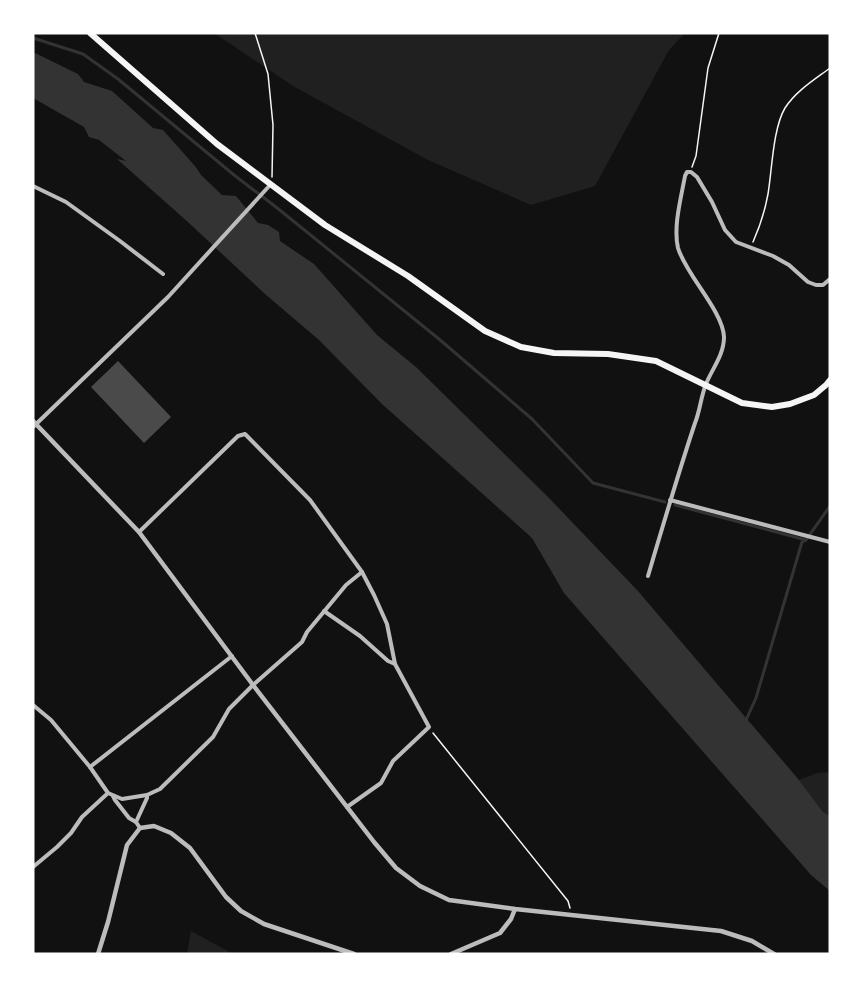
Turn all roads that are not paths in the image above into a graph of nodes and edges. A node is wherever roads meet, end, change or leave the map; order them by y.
1 (90, 33) edge
2 (270, 185) junction
3 (33, 186) edge
4 (163, 274) dead end
5 (830, 279) edge
6 (705, 384) junction
7 (829, 384) edge
8 (34, 424) edge
9 (670, 500) junction
10 (139, 532) junction
11 (830, 542) edge
12 (362, 572) junction
13 (648, 576) dead end
14 (324, 611) junction
15 (232, 656) junction
16 (395, 664) junction
17 (253, 685) junction
18 (33, 705) edge
19 (90, 767) junction
20 (108, 793) junction
21 (147, 795) junction
22 (113, 796) junction
23 (347, 807) junction
24 (136, 822) junction
25 (140, 828) junction
26 (33, 867) edge
27 (515, 909) junction
28 (98, 954) edge
29 (354, 954) edge
30 (451, 954) edge
31 (774, 954) edge

1 - 2 main road
2 - 6 main road
2 - 8 street
3 - 4 street
5 - 6 street
6 - 7 main road
6 - 9 street
8 - 10 street
9 - 11 street
9 - 13 street
10 - 12 street
10 - 15 street
12 - 14 street
12 - 16 street
14 - 16 street
14 - 17 street
15 - 17 street
15 - 19 street
16 - 23 street
17 - 21 street
17 - 23 street
18 - 19 street
19 - 20 street
20 - 22 street
20 - 26 street
21 - 22 street
21 - 24 street
22 - 24 street
23 - 27 street
24 - 25 street
25 - 28 street
25 - 29 street
27 - 30 street
27 - 31 street

